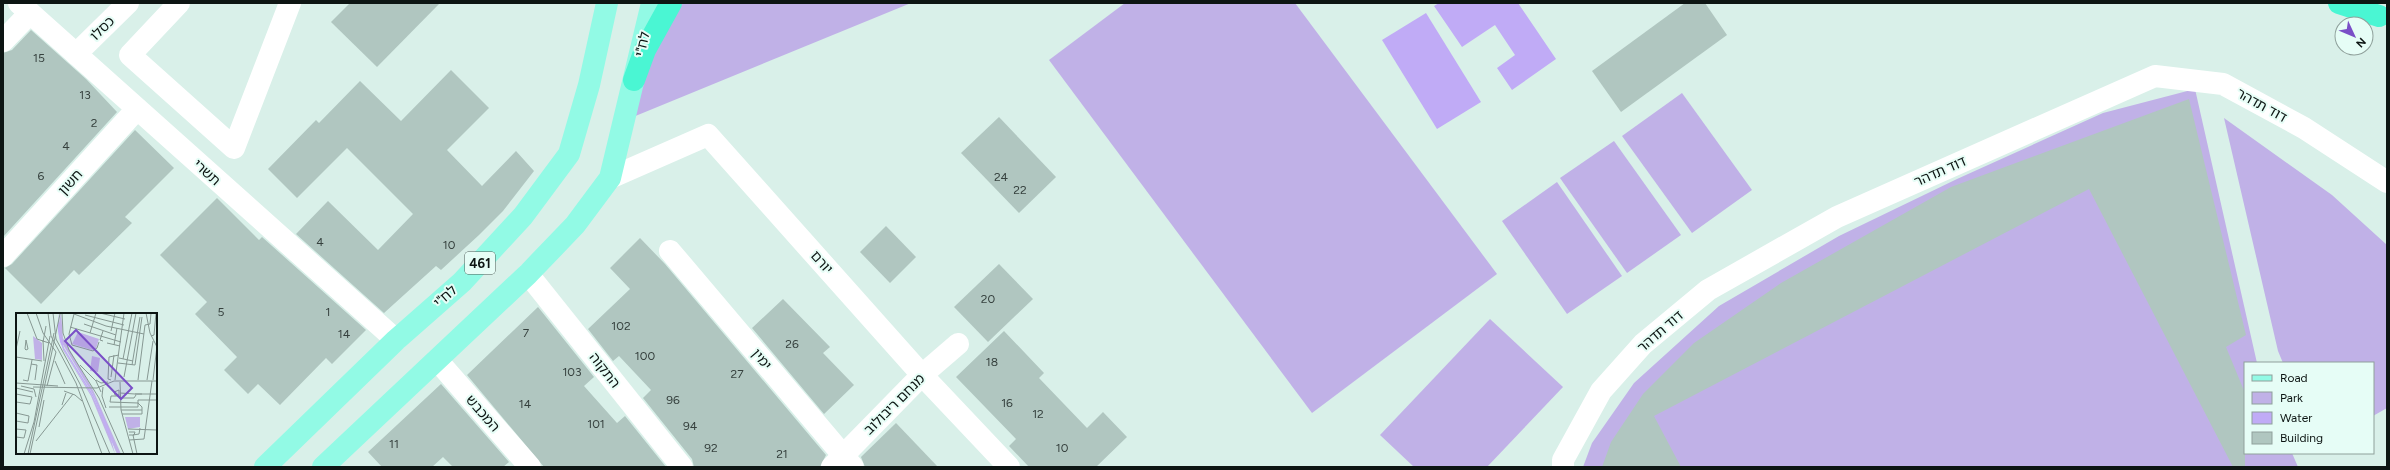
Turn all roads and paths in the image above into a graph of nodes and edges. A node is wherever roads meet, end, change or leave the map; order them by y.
1 (128, 3) edge
2 (179, 3) edge
3 (290, 3) edge
4 (607, 3) edge
5 (652, 3) edge
6 (671, 3) edge
7 (2339, 3) edge
8 (2353, 3) edge
9 (25, 8) edge
10 (2383, 18) edge
11 (3, 41) edge
12 (76, 54) junction
13 (634, 80) junction
14 (137, 109) junction
15 (610, 178) junction
16 (2387, 182) edge
17 (670, 251) dead end
18 (3, 256) edge
19 (528, 274) junction
20 (396, 340) junction
21 (958, 344) dead end
22 (437, 360) junction
23 (922, 375) junction
24 (843, 463) edge
25 (265, 467) edge
26 (323, 467) edge
27 (530, 467) edge
28 (682, 467) edge
29 (1009, 467) edge
30 (1563, 467) edge

1 - 12 street, כסלו
2 - 3 street
4 - 20 main road, לח"י / 461
5 - 13 main road, לח"י
6 - 13 highway
7 - 10 highway
8 - 10 highway
9 - 11 street
9 - 12 street, תשרי
12 - 14 street, תשרי
13 - 15 main road, לח"י
14 - 18 street, חשון
14 - 20 street, תשרי
15 - 19 main road, לח"י
15 - 23 street, יורם
16 - 30 street, דוד תדהר
17 - 24 street, ימין
19 - 22 main road, לח"י
19 - 28 street, התקוה
20 - 25 main road, לח"י / 461
21 - 23 street, מנחם ריבולוב
22 - 26 main road, לח"י
22 - 27 street, המכבש
23 - 24 street, מנחם ריבולוב
23 - 29 street, יורם

